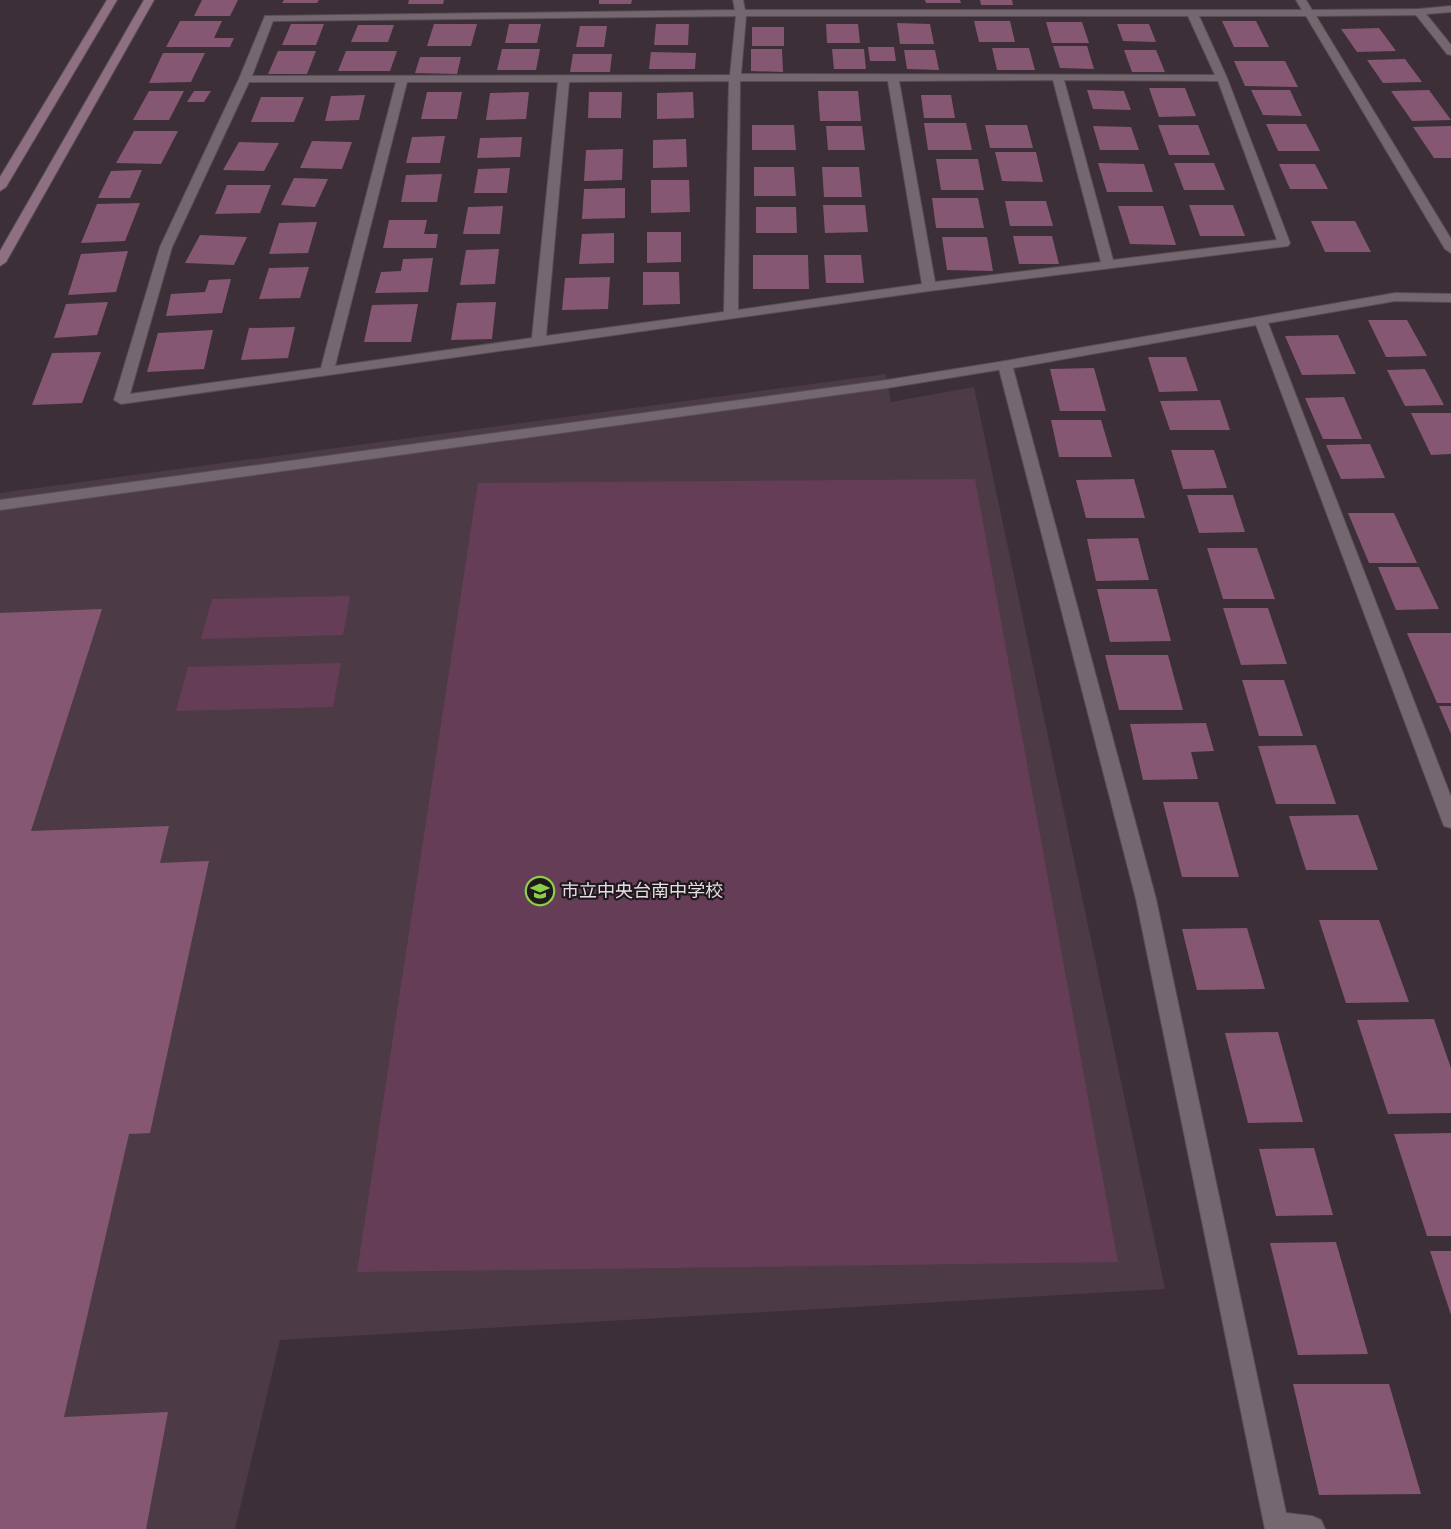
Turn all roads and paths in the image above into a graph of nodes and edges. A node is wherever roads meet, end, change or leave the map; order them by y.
1 (112, 0) edge
2 (149, 0) edge
3 (738, 0) edge
4 (1301, 0) edge
5 (1451, 9) edge
6 (1419, 12) junction
7 (741, 13) junction
8 (1192, 13) junction
9 (1308, 13) junction
10 (1451, 52) edge
11 (893, 77) junction
12 (1058, 77) junction
13 (564, 78) junction
14 (735, 78) junction
15 (1222, 78) junction
16 (245, 79) junction
17 (402, 79) junction
18 (0, 187) edge
19 (1451, 249) edge
20 (0, 262) edge
21 (1108, 264) junction
22 (929, 287) junction
23 (1451, 298) edge
24 (731, 314) junction
25 (1261, 322) junction
26 (539, 341) junction
27 (1005, 365) junction
28 (327, 371) junction
29 (0, 505) edge
30 (1451, 821) edge
31 (1312, 1529) edge

1 - 18 street
2 - 20 street
3 - 7 street
4 - 9 street
5 - 6 street
6 - 9 street
6 - 10 street
7 - 8 street
7 - 14 street
7 - 16 street
8 - 9 street
8 - 15 street
9 - 19 street
11 - 12 street
11 - 14 street
11 - 22 street
12 - 15 street
12 - 21 street
13 - 14 street
13 - 17 street
13 - 26 street
14 - 24 street
15 - 21 street
16 - 17 street
16 - 28 street
17 - 28 street
21 - 22 street
22 - 24 street
23 - 25 street
24 - 26 street
25 - 27 street
25 - 30 street
26 - 28 street
27 - 29 street
27 - 31 street

